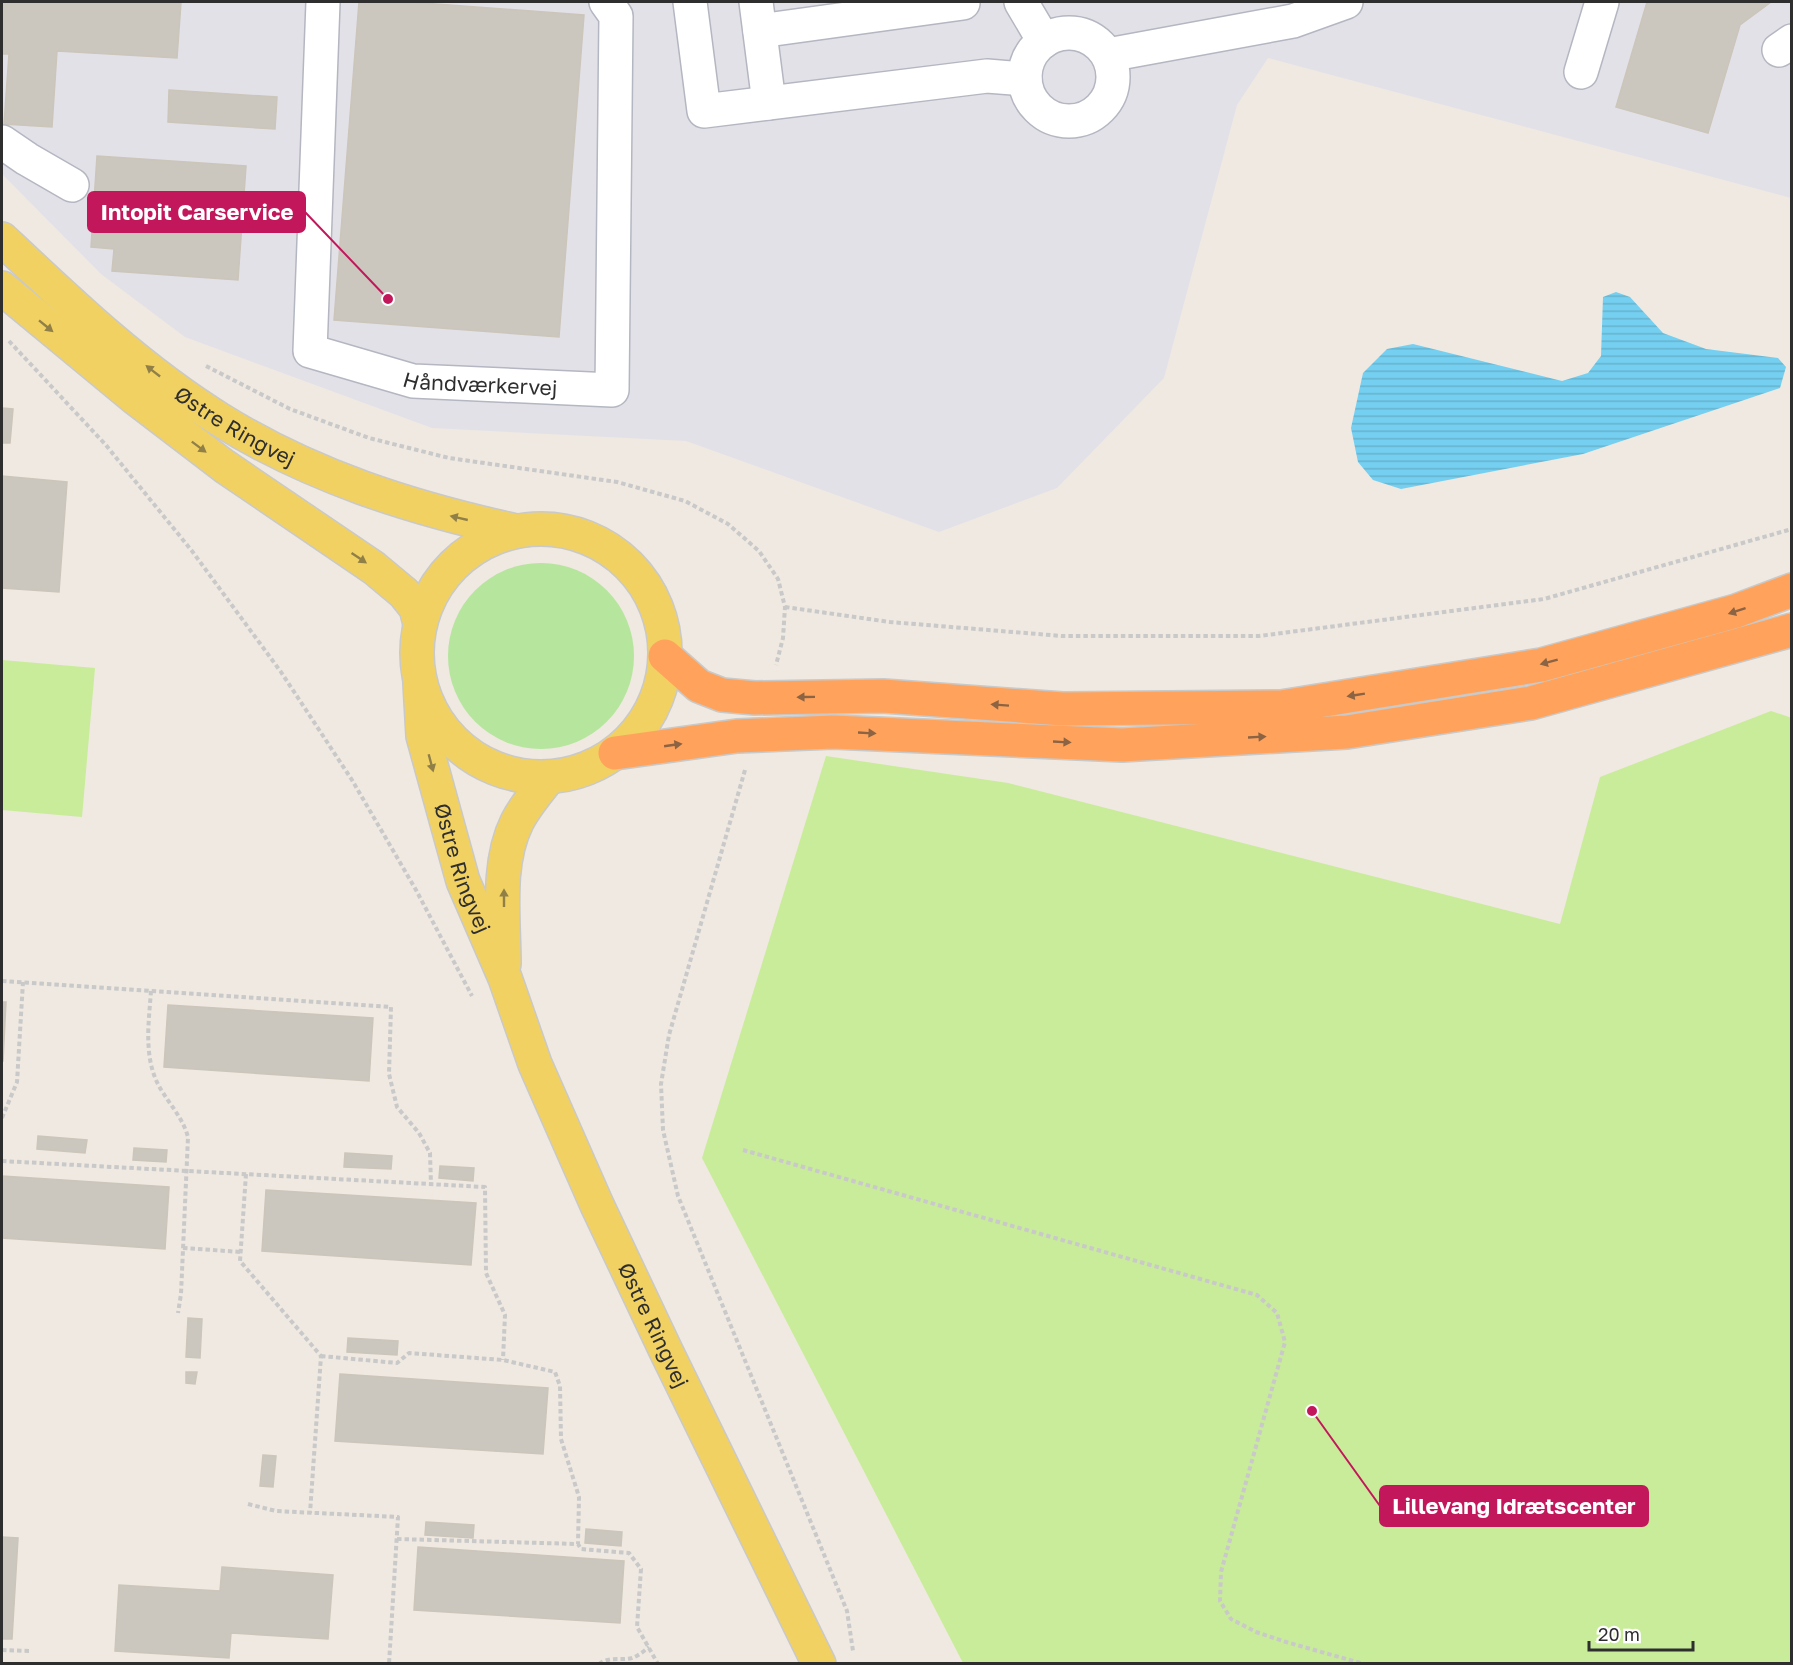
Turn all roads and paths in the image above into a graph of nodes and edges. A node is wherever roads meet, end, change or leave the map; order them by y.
1 (323, 2) edge
2 (606, 2) edge
3 (690, 2) edge
4 (1021, 2) edge
5 (1346, 2) edge
6 (1602, 2) edge
7 (963, 3) edge
8 (758, 16) edge
9 (1044, 41) junction
10 (1108, 55) junction
11 (1581, 72) dead end
12 (1024, 79) junction
13 (769, 103) junction
14 (2, 142) edge
15 (72, 185) dead end
16 (2, 239) edge
17 (2, 288) edge
18 (6, 336) dead end
19 (203, 364) dead end
20 (1791, 529) edge
21 (516, 531) junction
22 (1791, 590) edge
23 (785, 608) junction
24 (420, 624) junction
25 (1791, 630) edge
26 (665, 656) junction
27 (774, 671) dead end
28 (420, 684) junction
29 (615, 753) junction
30 (746, 770) dead end
31 (549, 777) junction
32 (505, 978) junction
33 (2, 981) edge
34 (24, 982) junction
35 (151, 991) junction
36 (474, 998) dead end
37 (2, 1118) edge
38 (743, 1150) dead end
39 (2, 1161) edge
40 (187, 1171) junction
41 (246, 1174) junction
42 (431, 1185) junction
43 (183, 1248) junction
44 (241, 1252) junction
45 (178, 1313) dead end
46 (321, 1356) junction
47 (503, 1360) junction
48 (248, 1504) dead end
49 (310, 1513) junction
50 (397, 1539) junction
51 (578, 1544) junction
52 (649, 1647) junction
53 (2, 1650) edge
54 (30, 1651) dead end
55 (853, 1653) dead end
56 (389, 1664) edge
57 (599, 1664) edge
58 (658, 1664) edge
59 (819, 1664) edge
60 (1364, 1664) edge

1 - 2 street, Håndværkervej
3 - 13 street
4 - 9 street
5 - 10 street
6 - 11 street
7 - 8 street
8 - 13 street
9 - 10 street
9 - 12 street
10 - 12 street
12 - 13 street
14 - 15 street
21 -> 16 main road, Østre Ringvej
17 -> 24 main road, Østre Ringvej
18 - 36 path
19 - 23 path
20 - 23 path
21 - 24 main road
21 - 26 main road
22 -> 26 highway
23 - 27 path
24 - 28 main road, Østre Ringvej
29 -> 25 highway
26 - 29 main road
28 - 31 main road
28 -> 32 main road, Østre Ringvej
29 - 31 main road
30 - 55 path
32 -> 31 main road, Østre Ringvej
32 - 59 main road, Østre Ringvej
33 - 34 path
34 - 35 path
34 - 37 path
35 - 40 path
35 - 42 path
38 - 60 path
39 - 40 path
40 - 41 path
40 - 43 path
41 - 42 path
41 - 44 path
42 - 47 path
43 - 44 path
43 - 45 path
44 - 46 path
46 - 47 path
46 - 49 path
47 - 51 path
48 - 49 path
49 - 50 path
50 - 51 path
50 - 56 path
51 - 52 path
52 - 57 path
52 - 58 path
53 - 54 path

